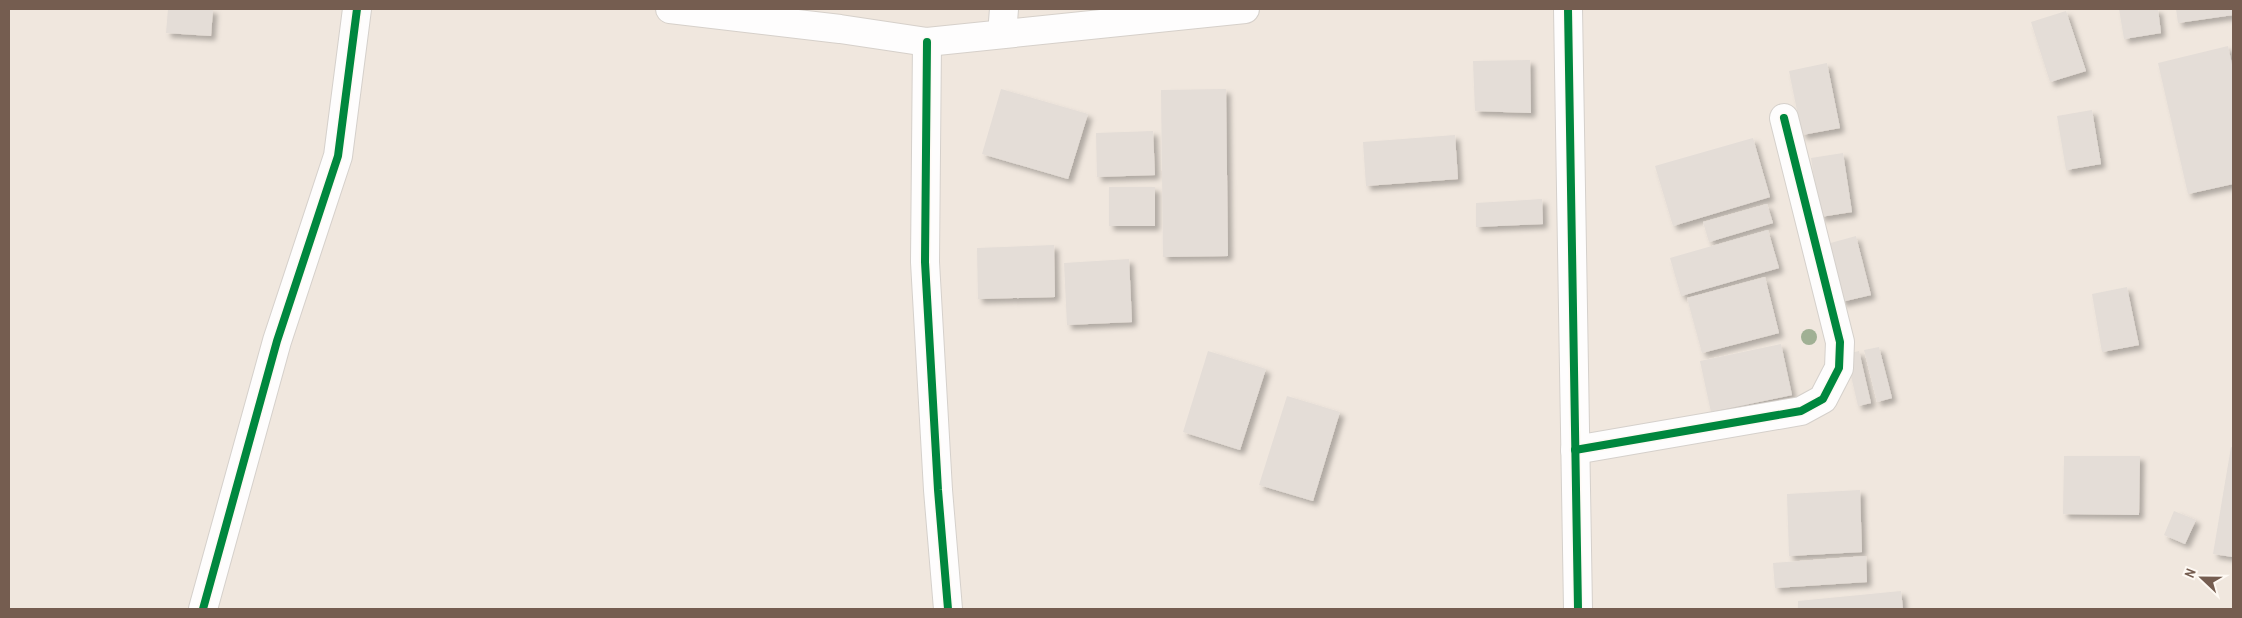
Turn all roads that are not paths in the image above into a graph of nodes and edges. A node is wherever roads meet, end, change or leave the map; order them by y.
1 (357, 9) edge
2 (670, 9) edge
3 (1245, 9) edge
4 (1568, 9) edge
5 (1003, 21) edge
6 (927, 42) junction
7 (1784, 118) dead end
8 (1575, 450) junction
9 (203, 609) edge
10 (948, 609) edge
11 (1578, 609) edge

1 - 9 street
2 - 6 street
3 - 5 street
4 - 8 street
5 - 6 street
6 - 10 street
7 - 8 street
8 - 11 street

